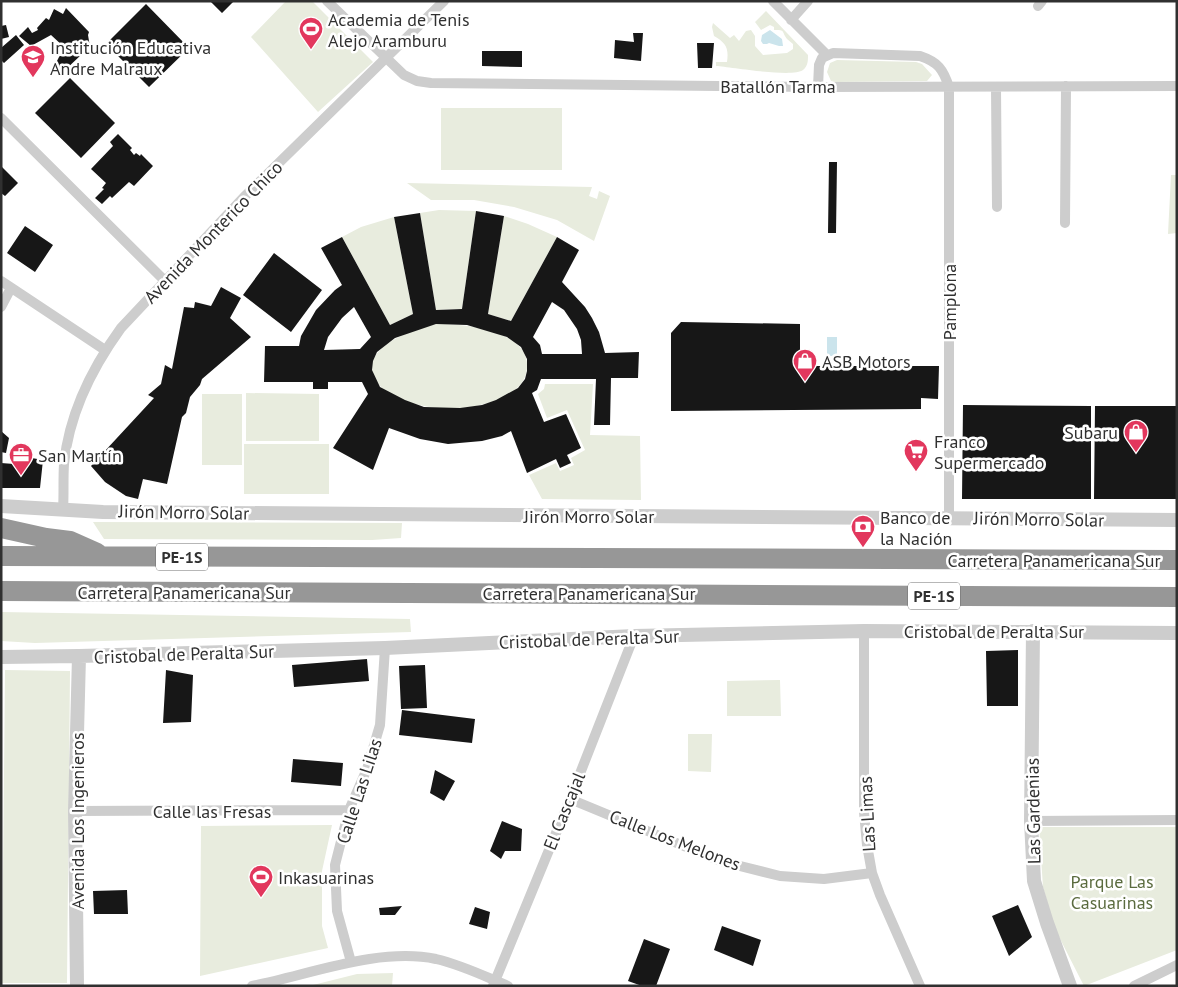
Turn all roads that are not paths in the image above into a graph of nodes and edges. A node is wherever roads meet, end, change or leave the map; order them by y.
1 (327, 1) edge
2 (444, 1) edge
3 (773, 1) edge
4 (808, 1) edge
5 (791, 20) junction
6 (827, 55) junction
7 (386, 59) junction
8 (1066, 86) junction
9 (1177, 86) edge
10 (818, 87) junction
11 (949, 87) junction
12 (996, 87) junction
13 (1, 118) edge
14 (997, 207) dead end
15 (1065, 223) dead end
16 (1, 281) edge
17 (165, 281) junction
18 (11, 288) junction
19 (1, 307) edge
20 (105, 350) junction
21 (1, 506) edge
22 (63, 510) junction
23 (950, 518) junction
24 (1177, 520) edge
25 (1, 528) edge
26 (1, 556) edge
27 (106, 556) junction
28 (1177, 560) edge
29 (1, 591) edge
30 (1177, 597) edge
31 (864, 631) junction
32 (1033, 631) junction
33 (1177, 633) edge
34 (634, 636) junction
35 (385, 648) junction
36 (79, 656) junction
37 (1, 657) edge
38 (570, 799) junction
39 (349, 810) junction
40 (75, 811) junction
41 (1031, 820) junction
42 (1177, 820) edge
43 (872, 873) junction
44 (351, 962) junction
45 (1177, 965) edge
46 (494, 983) edge
47 (77, 986) edge
48 (252, 986) edge
49 (508, 986) edge
50 (920, 986) edge
51 (1070, 986) edge
52 (1134, 986) edge

1 - 7 street, Batallón Tarma
2 - 7 street, Avenida Monterico Chico
3 - 5 street
4 - 5 street
5 - 6 street
6 - 10 street
6 - 11 street
7 - 10 street, Batallón Tarma
7 - 17 street, Avenida Monterico Chico
8 - 9 street, Batallón Tarma
8 - 12 street, Batallón Tarma
8 - 15 street
10 - 11 street, Batallón Tarma
11 - 12 street, Batallón Tarma
11 - 23 street, Pamplona
12 - 14 street
13 - 17 street
16 - 18 street
17 - 20 street, Avenida Monterico Chico
18 - 19 street
18 - 20 street
20 - 22 street, Avenida Monterico Chico
21 - 22 street, Jirón Morro Solar
22 - 23 street, Jirón Morro Solar
23 - 24 street, Jirón Morro Solar
25 - 27 highway
26 - 27 highway, Carretera Panamericana Sur / PE-1S
27 - 28 highway, Carretera Panamericana Sur / PE-1S
29 - 30 highway, Carretera Panamericana Sur / PE-1S
31 - 32 street, Cristobal de Peralta Sur
31 - 34 street, Cristobal de Peralta Sur
31 - 43 street, Las Limas
32 - 33 street, Cristobal de Peralta Sur
32 - 41 street, Las Gardenias
34 - 35 street, Cristobal de Peralta Sur
34 - 38 street, El Cascajal
35 - 36 street, Cristobal de Peralta Sur
35 - 39 street, Calle Las Lilas
36 - 37 street, Cristobal de Peralta Sur
36 - 40 street, Avenida Los Ingenieros
38 - 43 street, Calle Los Melones
38 - 46 street, El Cascajal
39 - 40 street, Calle las Fresas
39 - 44 street, Calle Las Lilas
40 - 47 street, Avenida Los Ingenieros
41 - 42 street
41 - 51 street, Las Gardenias
43 - 50 street, Las Limas
44 - 46 street
44 - 48 street
45 - 52 street
46 - 49 street

